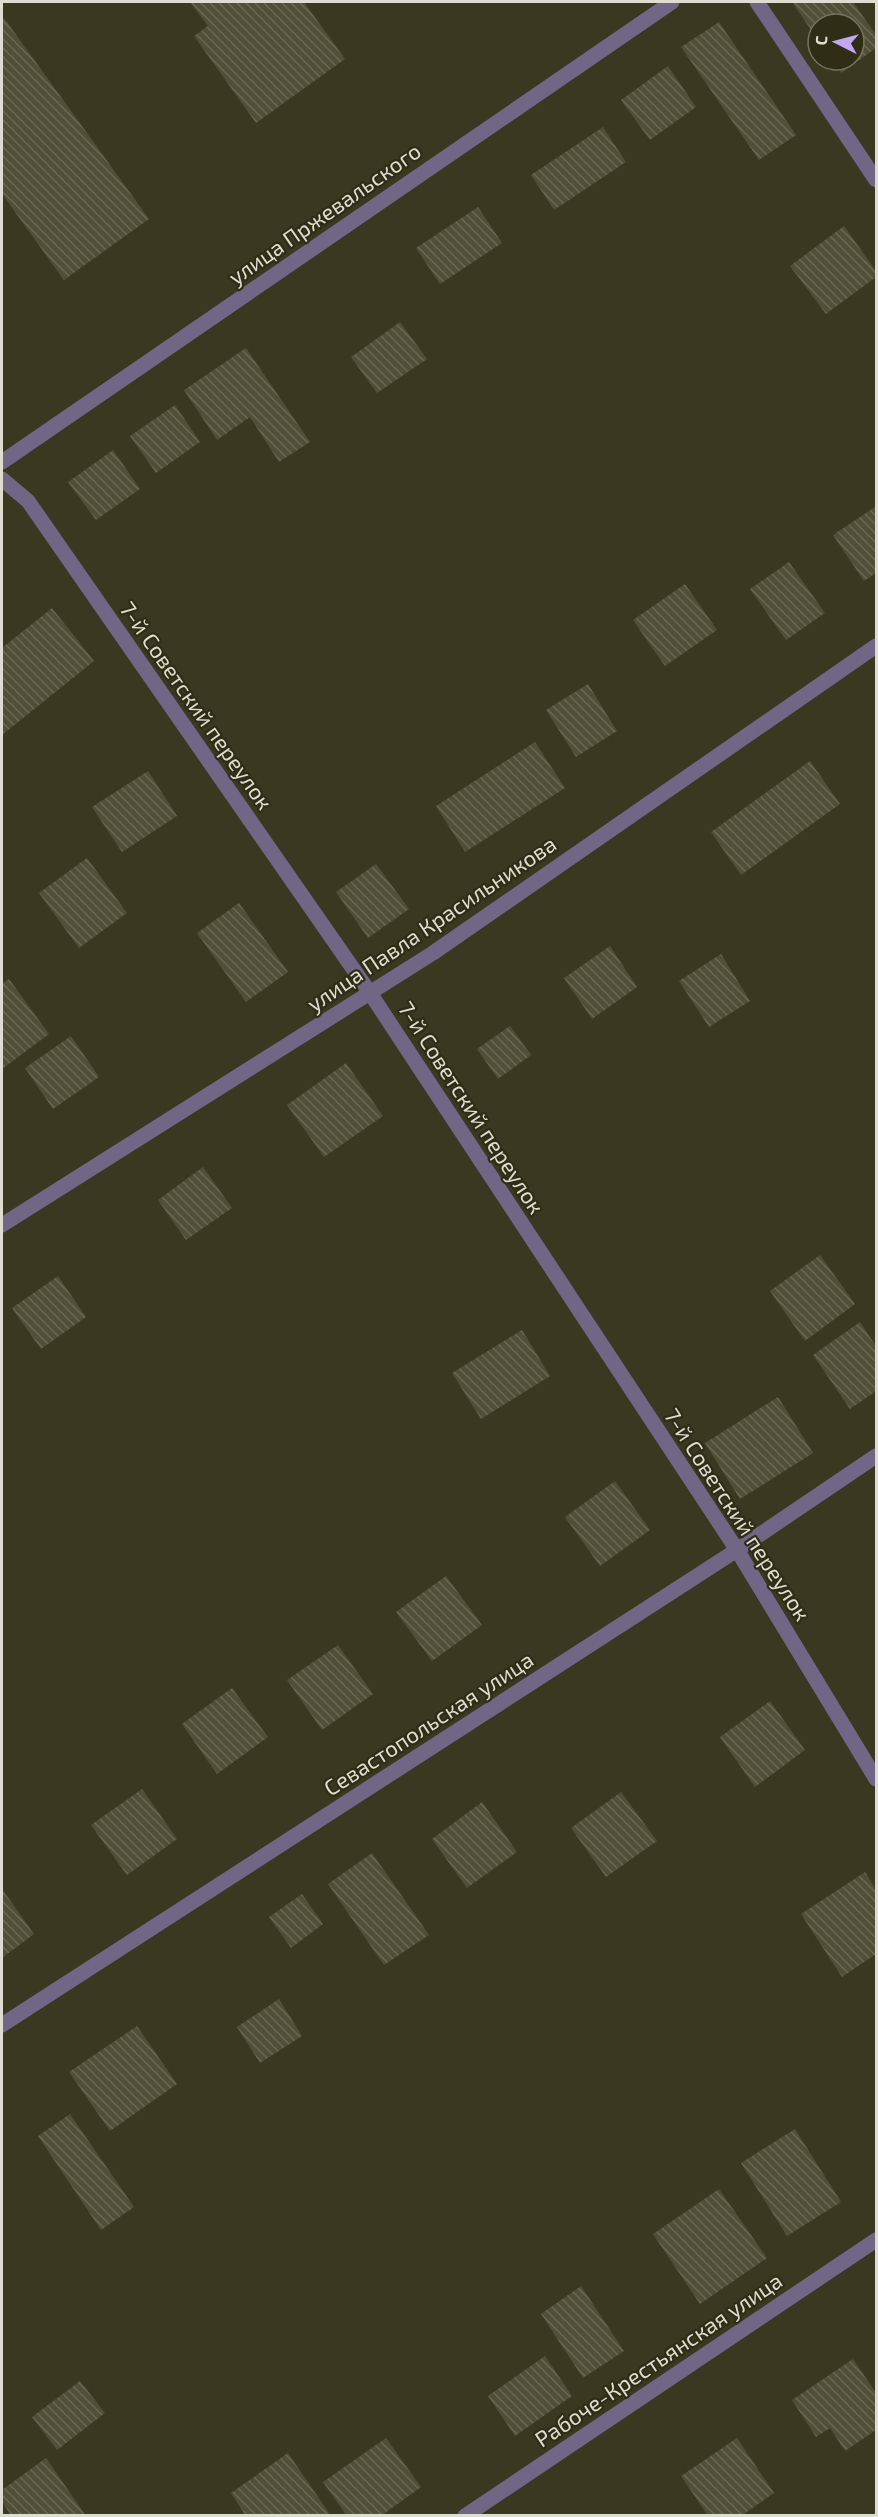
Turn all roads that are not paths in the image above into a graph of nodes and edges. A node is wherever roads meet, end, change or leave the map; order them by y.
1 (672, 2) edge
2 (757, 2) edge
3 (876, 180) edge
4 (2, 462) edge
5 (2, 479) edge
6 (876, 646) edge
7 (370, 993) junction
8 (2, 1225) edge
9 (876, 1456) edge
10 (737, 1550) junction
11 (876, 1779) edge
12 (2, 2025) edge
13 (876, 2240) edge
14 (465, 2516) edge

1 - 4 street, улица Пржевальского
2 - 3 street
5 - 7 street, 7-й Советский переулок
6 - 7 street, улица Павла Красильникова
7 - 8 street, улица Павла Красильникова
7 - 10 street, 7-й Советский переулок
9 - 10 street, Севастопольская улица
10 - 11 street, 7-й Советский переулок
10 - 12 street, Севастопольская улица
13 - 14 street, Рабоче-Крестьянская улица

